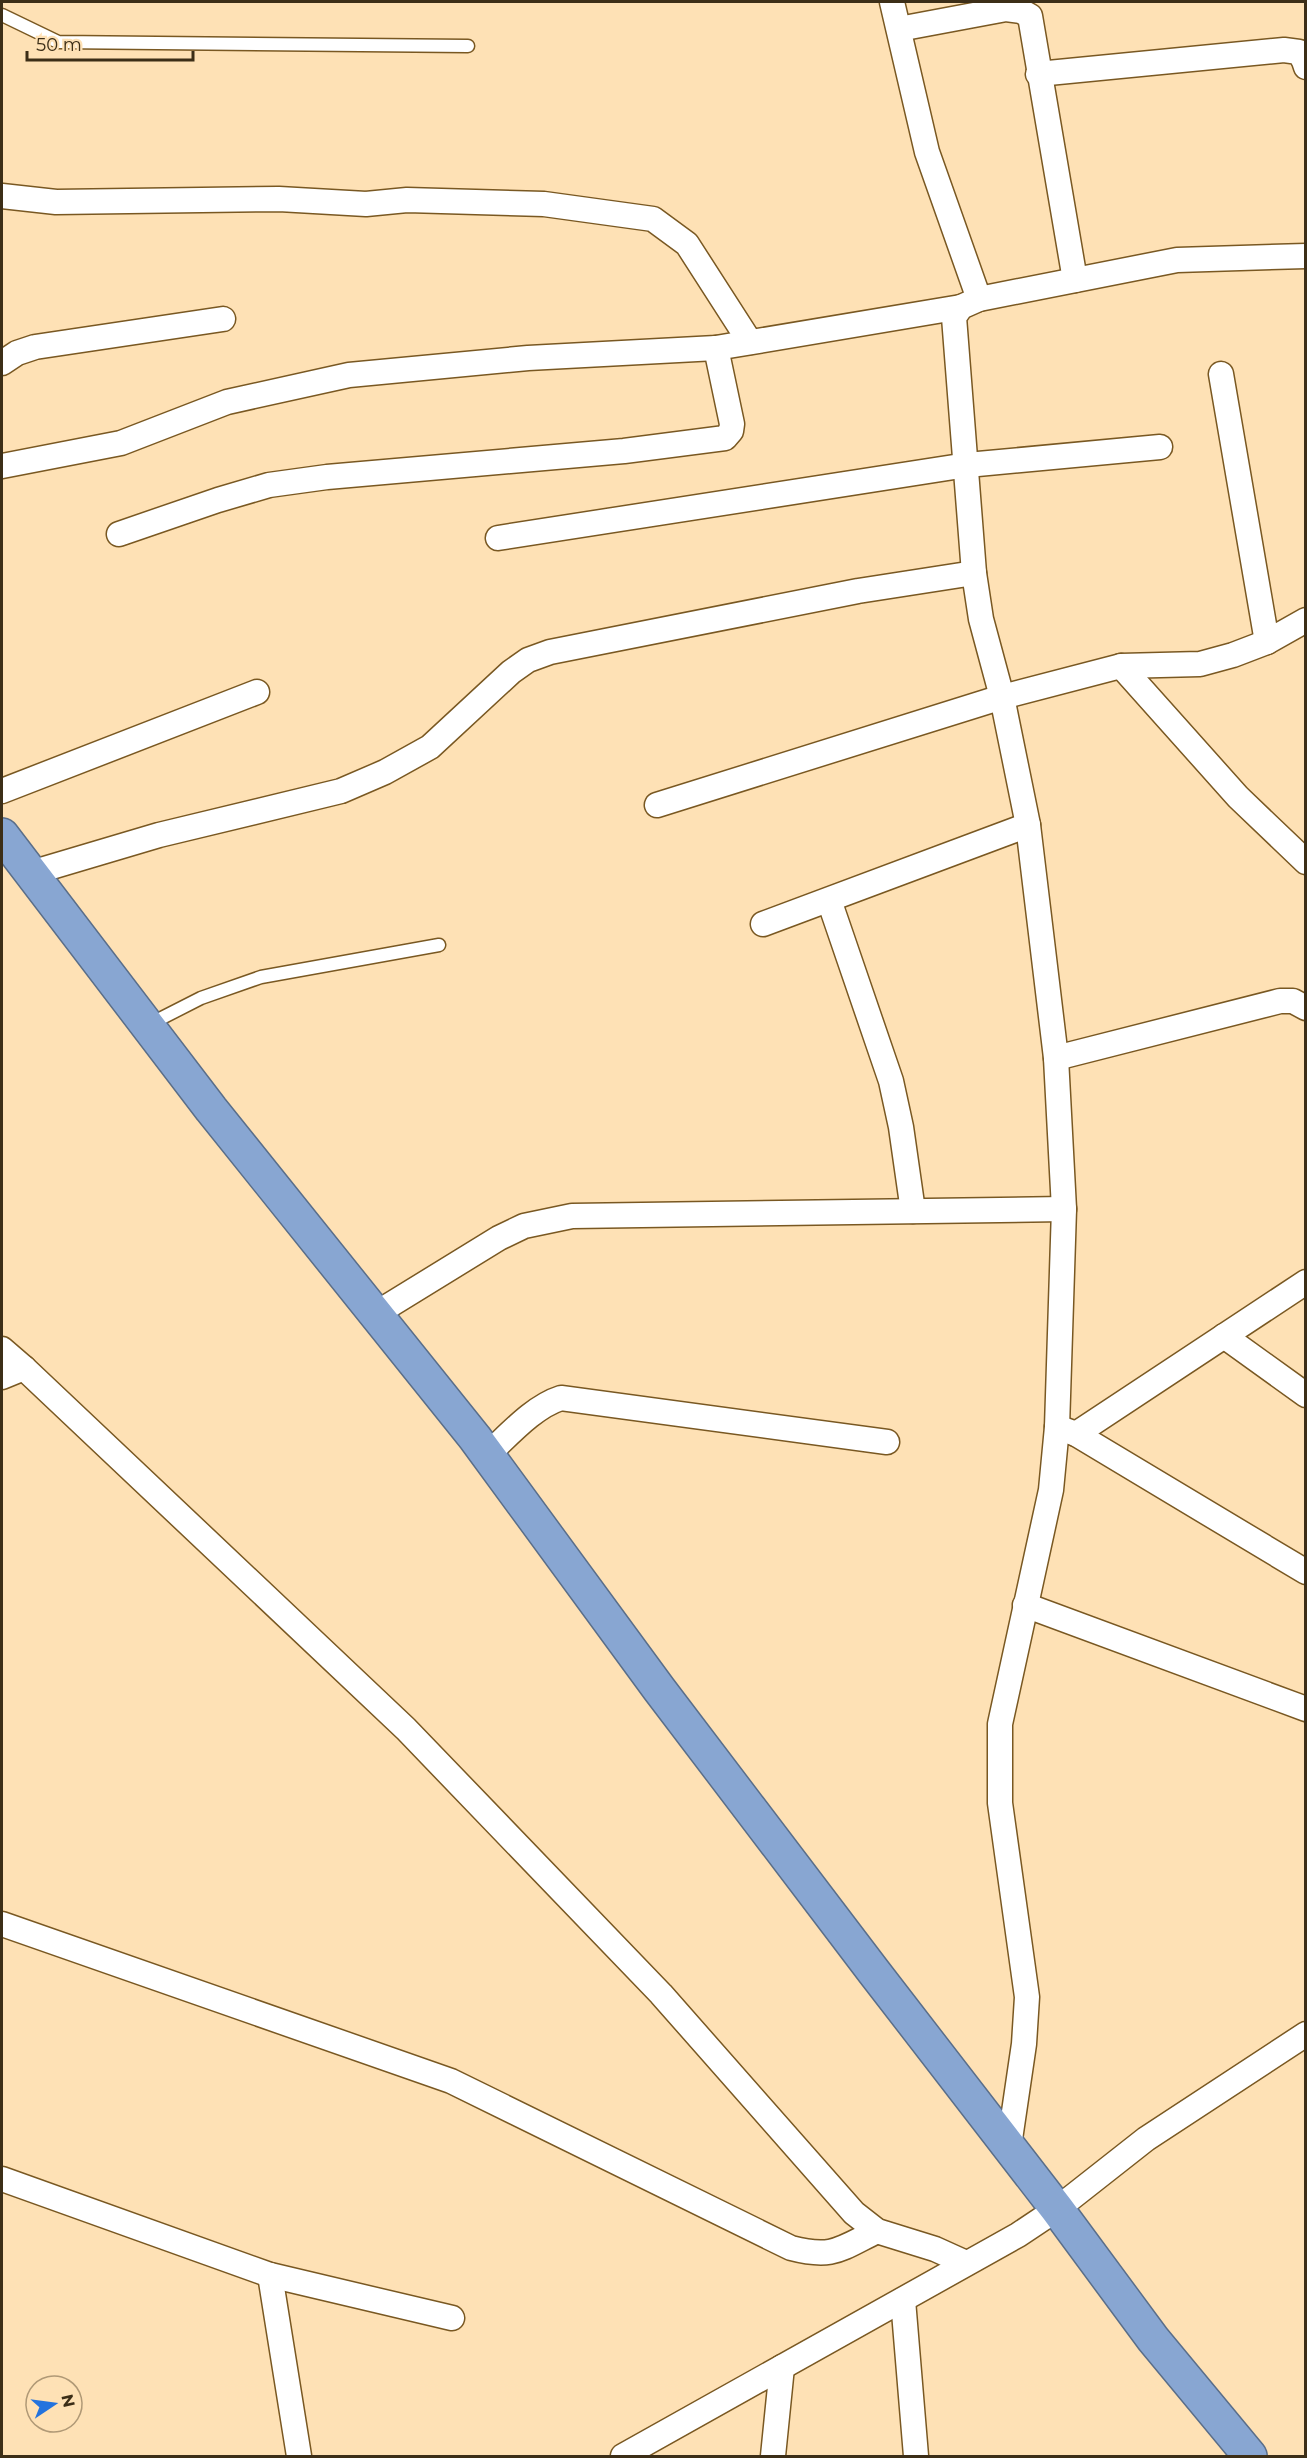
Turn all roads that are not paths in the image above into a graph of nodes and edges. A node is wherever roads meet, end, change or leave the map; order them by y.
1 (892, 2) edge
2 (2, 15) edge
3 (899, 29) junction
4 (468, 46) dead end
5 (1305, 67) edge
6 (1038, 74) junction
7 (2, 196) edge
8 (1305, 256) edge
9 (1075, 280) junction
10 (970, 303) junction
11 (223, 319) dead end
12 (750, 342) junction
13 (716, 348) junction
14 (2, 363) edge
15 (1221, 374) dead end
16 (1160, 447) dead end
17 (967, 465) junction
18 (2, 466) edge
19 (119, 534) dead end
20 (498, 538) dead end
21 (974, 573) junction
22 (1305, 620) edge
23 (1267, 642) junction
24 (1121, 666) junction
25 (256, 692) dead end
26 (1002, 697) junction
27 (2, 791) edge
28 (657, 805) dead end
29 (1028, 825) junction
30 (2, 835) edge
31 (1305, 862) edge
32 (31, 873) junction
33 (829, 900) junction
34 (763, 924) dead end
35 (439, 945) dead end
36 (1305, 1008) edge
37 (146, 1026) junction
38 (1056, 1058) junction
39 (1064, 1209) junction
40 (913, 1211) junction
41 (1305, 1282) edge
42 (376, 1313) junction
43 (1224, 1336) junction
44 (2, 1349) edge
45 (24, 1368) junction
46 (2, 1377) edge
47 (1305, 1395) edge
48 (1066, 1430) junction
49 (887, 1442) dead end
50 (487, 1455) junction
51 (1305, 1572) edge
52 (1026, 1605) junction
53 (1305, 1709) edge
54 (2, 1924) edge
55 (1305, 2034) edge
56 (1009, 2146) junction
57 (2, 2179) edge
58 (1057, 2209) junction
59 (877, 2231) junction
60 (966, 2263) junction
61 (270, 2275) junction
62 (903, 2300) junction
63 (452, 2318) dead end
64 (782, 2367) junction
65 (660, 2445) edge
66 (299, 2457) edge
67 (623, 2457) edge
68 (773, 2457) edge
69 (916, 2457) edge
70 (1250, 2457) edge

1 - 3 street
2 - 4 lane
3 - 6 street
3 - 10 street
5 - 6 street
6 - 9 street
7 - 12 street
8 - 9 street
9 - 10 street
10 - 12 street
10 - 17 street
11 - 14 street
12 - 13 street
13 - 18 street
13 - 19 street
15 - 23 street
16 - 17 street
17 - 20 street
17 - 21 street
21 - 26 street
21 - 32 street
22 - 23 street
23 - 24 street
24 - 26 street
24 - 31 street
25 - 27 street
26 - 28 street
26 - 29 street
29 - 33 street
29 - 38 street
30 - 32 highway
32 - 37 highway
33 - 34 street
33 - 40 street
35 - 37 lane
36 - 38 street
37 - 42 highway
38 - 39 street
39 - 40 street
39 - 48 street
40 - 42 street
41 - 43 street
42 - 50 highway
43 - 47 street
43 - 48 street
44 - 45 street
45 - 46 street
45 - 59 street
48 - 51 street
48 - 52 street
49 - 50 street
50 - 56 highway
52 - 53 street
52 - 56 street
54 - 59 street
55 - 58 street
56 - 58 highway
57 - 61 street
58 - 60 street
58 - 70 highway
59 - 60 street
60 - 62 street
61 - 63 street
61 - 66 street
62 - 64 street
62 - 69 street
64 - 65 street
64 - 68 street
65 - 67 street

